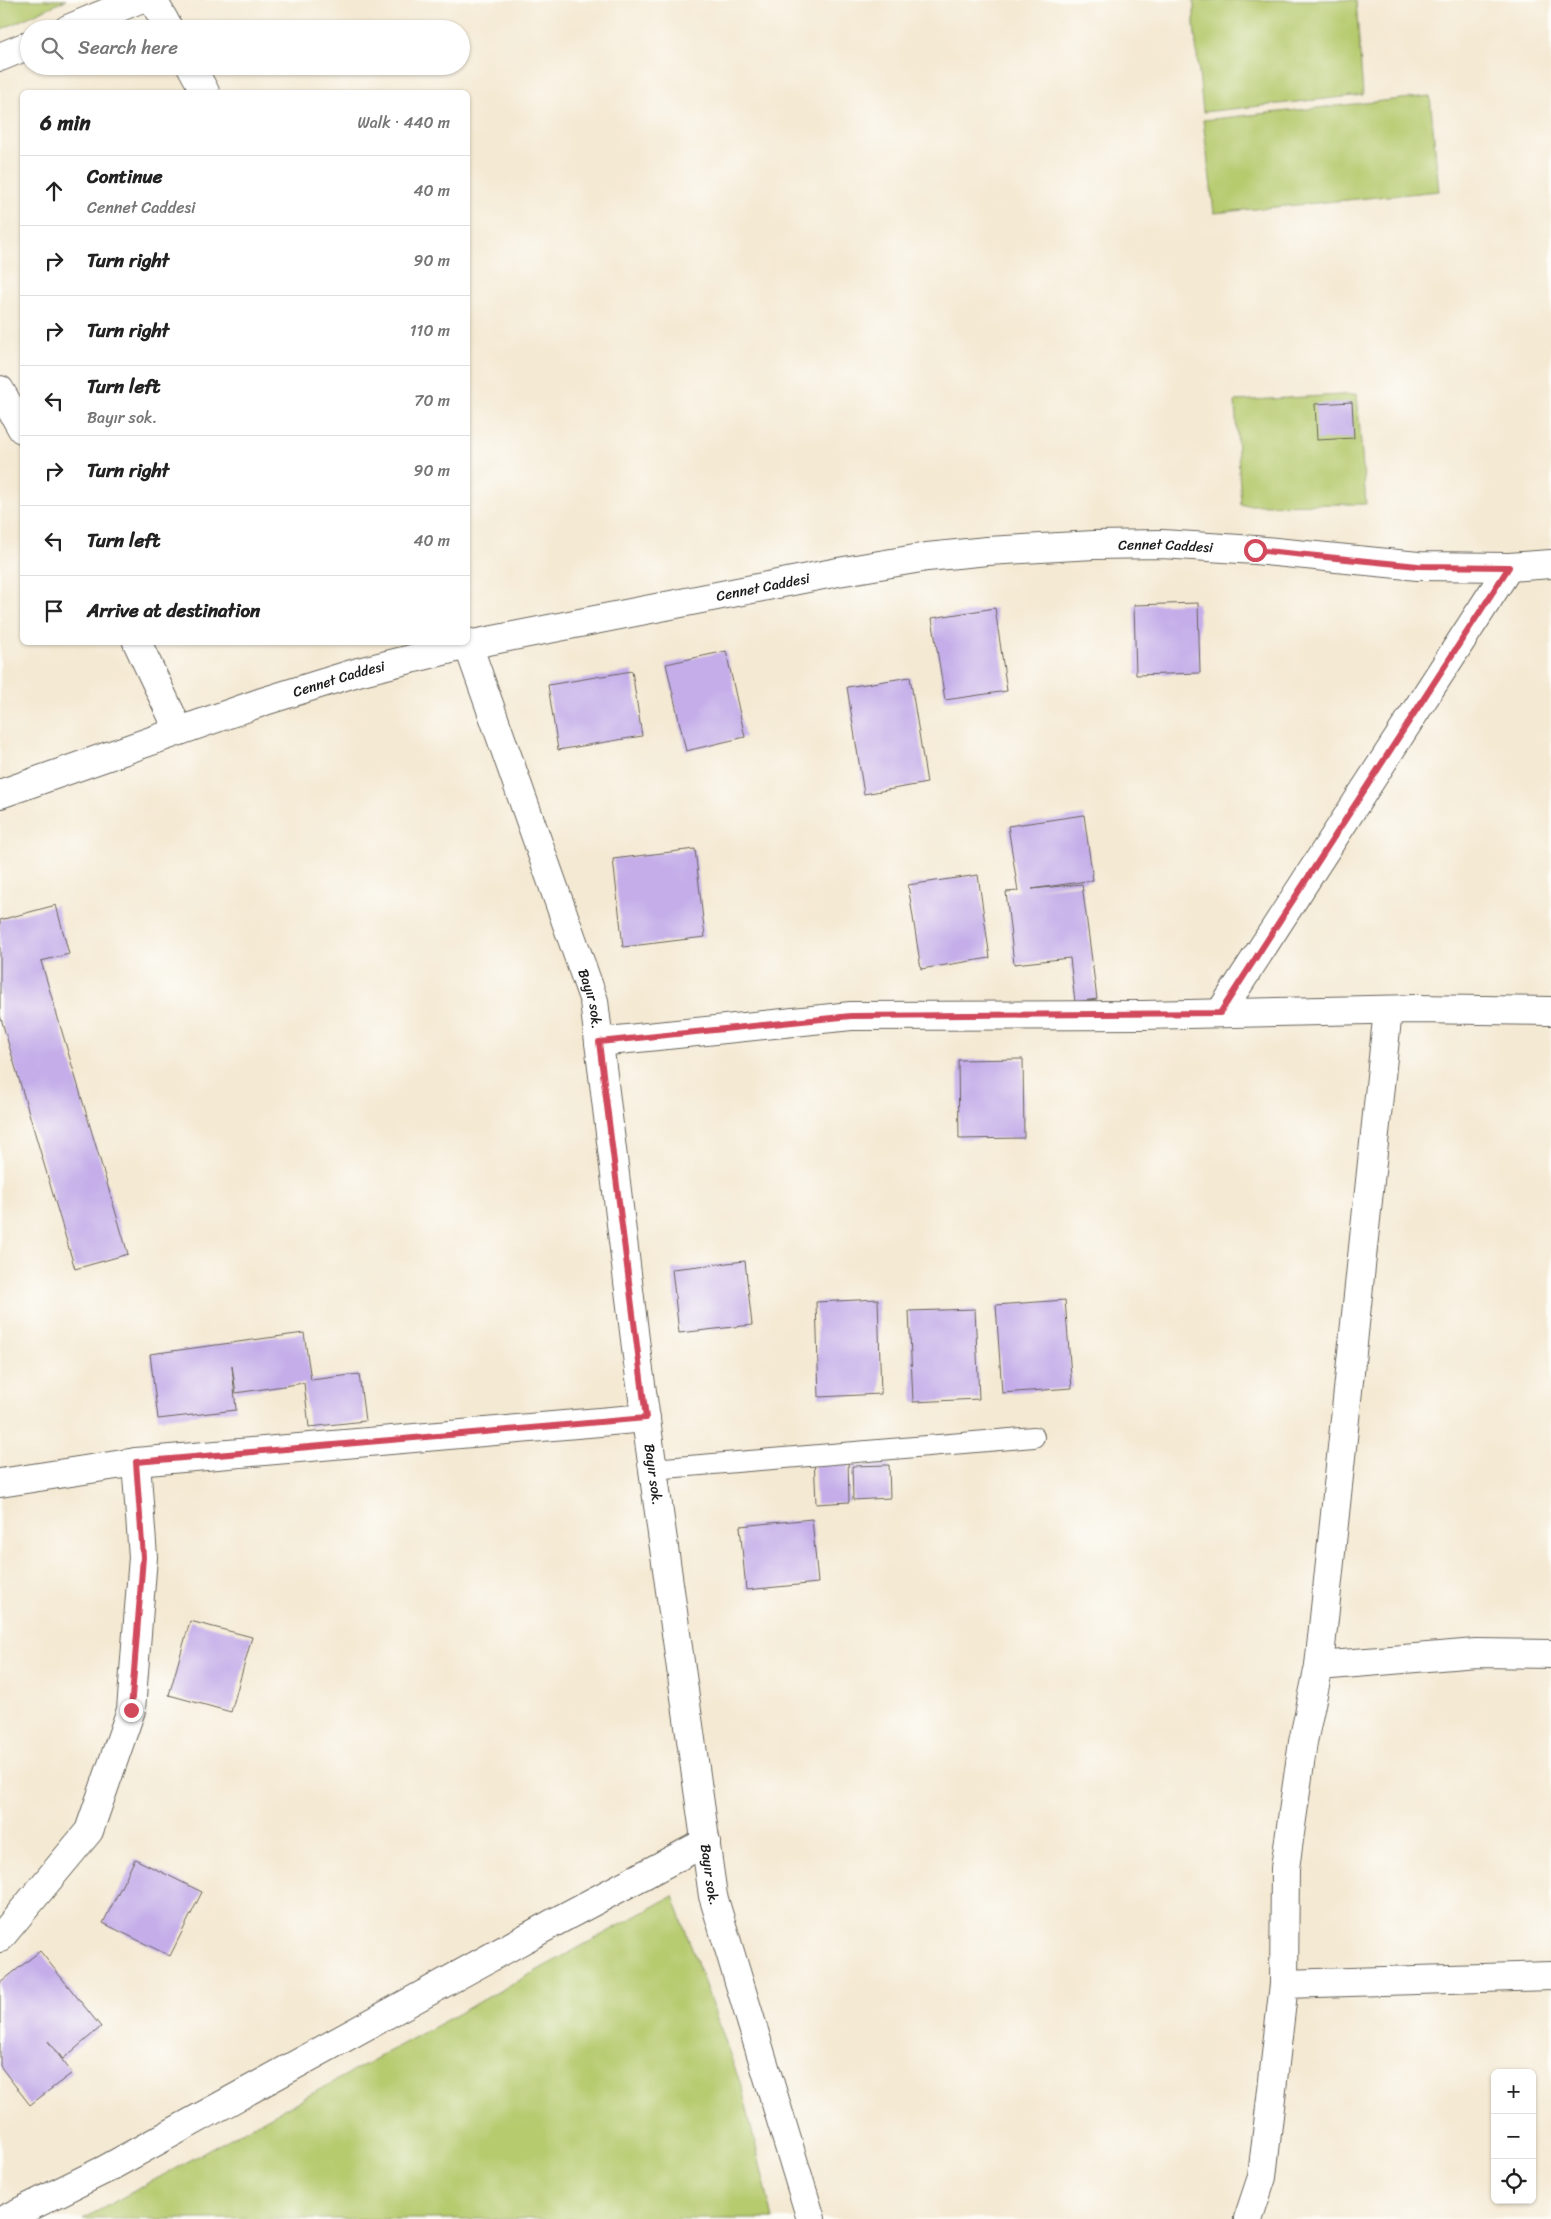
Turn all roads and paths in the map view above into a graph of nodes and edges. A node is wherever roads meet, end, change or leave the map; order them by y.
1 (137, 0) edge
2 (153, 0) edge
3 (89, 20) edge
4 (164, 20) edge
5 (20, 49) edge
6 (0, 57) edge
7 (196, 75) edge
8 (205, 90) edge
9 (0, 390) edge
10 (20, 425) edge
11 (1551, 564) edge
12 (1509, 567) junction
13 (470, 644) edge
14 (138, 645) edge
15 (464, 645) edge
16 (468, 645) edge
17 (179, 731) junction
18 (0, 794) edge
19 (1388, 1010) junction
20 (1551, 1011) edge
21 (1220, 1013) junction
22 (599, 1042) junction
23 (646, 1418) junction
24 (1034, 1436) dead end
25 (136, 1462) junction
26 (653, 1469) junction
27 (0, 1483) edge
28 (1551, 1654) edge
29 (1319, 1666) junction
30 (706, 1842) junction
31 (0, 1938) edge
32 (1551, 1976) edge
33 (1284, 1984) junction
34 (5, 2219) edge
35 (811, 2219) edge
36 (1248, 2219) edge

1 - 3 street
2 - 4 street
5 - 6 street
7 - 8 street
9 - 10 street
11 - 12 street, Cennet Caddesi
12 - 13 street, Cennet Caddesi
12 - 21 street
14 - 17 street
15 - 17 street, Cennet Caddesi
16 - 22 street, Bayır sok.
17 - 18 street, Cennet Caddesi
19 - 20 street
19 - 21 street
19 - 29 street
21 - 22 street
22 - 23 street, Bayır sok.
23 - 25 street
23 - 26 street, Bayır sok.
24 - 26 lane
25 - 27 street
25 - 31 street
26 - 30 street, Bayır sok.
28 - 29 street
29 - 33 street
30 - 34 street
30 - 35 street, Bayır sok.
32 - 33 street
33 - 36 street

